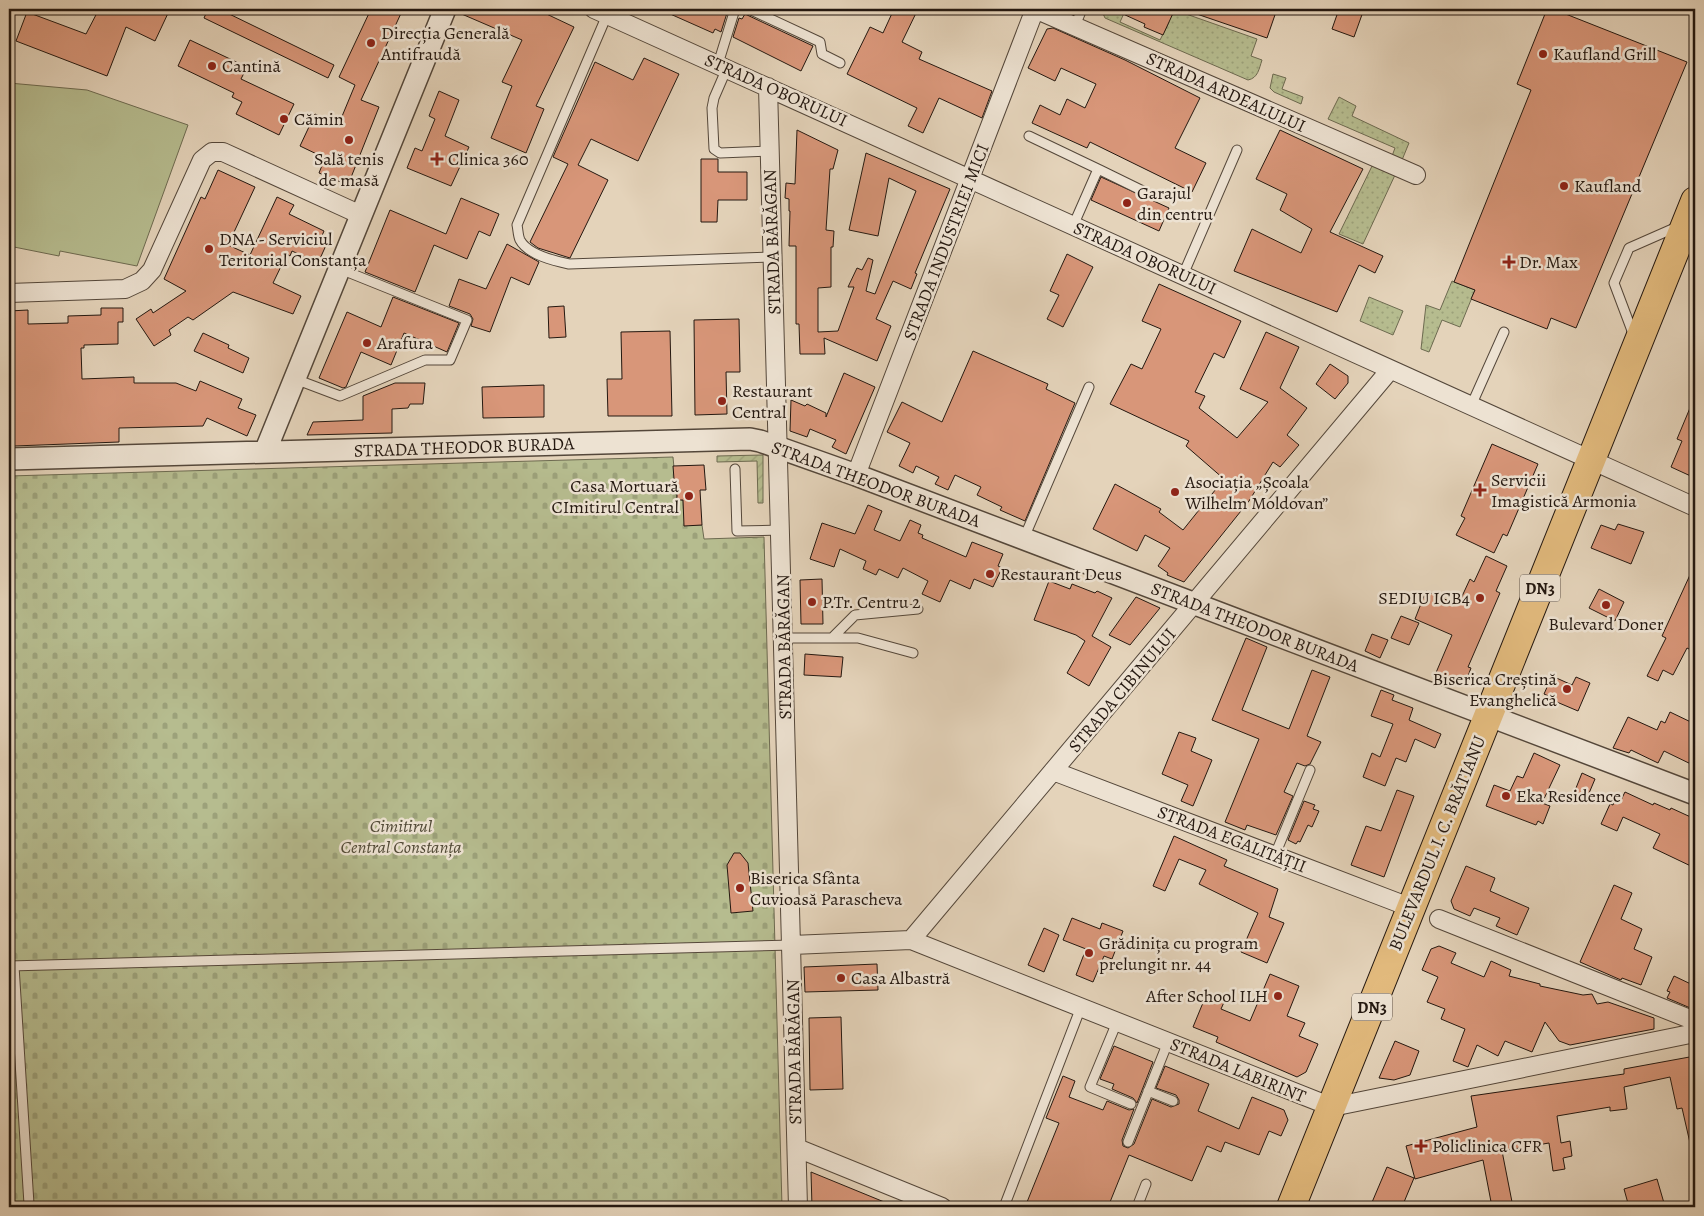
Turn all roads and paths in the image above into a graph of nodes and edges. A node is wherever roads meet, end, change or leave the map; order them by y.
1 (445, 9) edge
2 (735, 9) edge
3 (749, 9) edge
4 (1035, 9) edge
5 (1082, 9) edge
6 (601, 12) edge
7 (1075, 26) junction
8 (840, 63) dead end
9 (723, 66) junction
10 (768, 86) junction
11 (1029, 136) dead end
12 (1237, 150) dead end
13 (769, 151) junction
14 (1098, 169) junction
15 (1416, 175) dead end
16 (970, 178) junction
17 (1145, 192) dead end
18 (1691, 212) edge
19 (361, 215) junction
20 (1073, 226) junction
21 (772, 257) junction
22 (340, 269) junction
23 (1183, 275) junction
24 (9, 293) edge
25 (1504, 332) dead end
26 (1637, 346) junction
27 (1390, 370) junction
28 (295, 379) junction
29 (1089, 387) dead end
30 (1471, 406) junction
31 (779, 446) junction
32 (265, 452) junction
33 (9, 459) edge
34 (1592, 460) junction
35 (735, 469) dead end
36 (856, 475) junction
37 (1695, 507) edge
38 (781, 530) junction
39 (1024, 539) junction
40 (1194, 604) junction
41 (918, 609) dead end
42 (784, 638) junction
43 (832, 638) junction
44 (913, 653) dead end
45 (1488, 716) junction
46 (1310, 770) dead end
47 (1053, 771) junction
48 (1695, 794) edge
49 (1275, 856) junction
50 (1412, 908) junction
51 (1439, 919) dead end
52 (911, 940) junction
53 (792, 945) junction
54 (12, 966) edge
55 (1081, 1007) junction
56 (1695, 1021) edge
57 (1117, 1022) junction
58 (1695, 1033) edge
59 (1168, 1042) junction
60 (1148, 1091) junction
61 (1173, 1101) dead end
62 (1131, 1104) dead end
63 (1332, 1107) junction
64 (1128, 1142) dead end
65 (797, 1148) junction
66 (1146, 1184) dead end
67 (29, 1204) dead end
68 (798, 1207) edge
69 (942, 1207) edge
70 (1004, 1207) edge
71 (1137, 1207) edge
72 (1291, 1207) edge

1 - 19 street
2 - 9 lane
3 - 8 lane
4 - 7 street, STRADA ARDEALULUI
4 - 16 street, STRADA INDUSTRIEI MICI
5 - 7 lane
6 - 9 street, STRADA OBORULUI
6 - 21 lane
7 - 15 street, STRADA ARDEALULUI
9 - 10 street, STRADA OBORULUI
9 - 13 lane
10 - 13 street, STRADA BĂRĂGAN
10 - 16 street, STRADA OBORULUI
11 - 14 lane
12 - 23 lane
13 - 21 street, STRADA BĂRĂGAN
14 - 17 lane
14 - 20 lane
16 - 20 street, STRADA OBORULUI
16 - 36 street, STRADA INDUSTRIEI MICI
18 - 26 main road, BULEVARDUL I. C. BRĂTIANU / DN3
18 - 26 lane
19 - 22 street
19 - 24 street
20 - 23 street, STRADA OBORULUI
21 - 31 street, STRADA BĂRĂGAN
22 - 28 street
22 - 28 lane
23 - 27 street, STRADA OBORULUI
25 - 30 lane
26 - 34 main road, BULEVARDUL I. C. BRĂTIANU / DN3
27 - 30 street, STRADA OBORULUI
27 - 40 street, STRADA CIBINULUI
28 - 32 street
29 - 39 lane
30 - 34 street, STRADA OBORULUI
31 - 32 street, STRADA THEODOR BURADA
31 - 36 street, STRADA THEODOR BURADA
31 - 38 street, STRADA BĂRĂGAN
32 - 33 street, STRADA THEODOR BURADA
34 - 37 street, STRADA OBORULUI
34 - 45 main road, BULEVARDUL I. C. BRĂTIANU / DN3
35 - 38 lane
36 - 39 street, STRADA THEODOR BURADA
38 - 42 street, STRADA BĂRĂGAN
39 - 40 street, STRADA THEODOR BURADA
40 - 45 street, STRADA THEODOR BURADA
40 - 47 street, STRADA CIBINULUI
41 - 43 lane
42 - 43 lane
42 - 53 street, STRADA BĂRĂGAN
43 - 44 lane
45 - 48 street, STRADA THEODOR BURADA
45 - 50 main road, BULEVARDUL I. C. BRĂTIANU / DN3
46 - 49 lane
47 - 49 street, STRADA EGALITĂȚII
47 - 52 street, STRADA CIBINULUI
49 - 50 street, STRADA EGALITĂȚII
50 - 63 main road, BULEVARDUL I. C. BRĂTIANU / DN3
51 - 56 street
52 - 53 street, STRADA LABIRINT
52 - 55 street, STRADA LABIRINT
53 - 54 lane
53 - 65 street, STRADA BĂRĂGAN
54 - 67 lane
55 - 57 street, STRADA LABIRINT
55 - 70 lane
57 - 59 street, STRADA LABIRINT
57 - 62 lane
58 - 63 street
59 - 60 lane
59 - 63 street, STRADA LABIRINT
60 - 61 lane
60 - 64 lane
63 - 72 main road, BULEVARDUL I. C. BRĂTIANU / DN3
65 - 68 street, STRADA BĂRĂGAN
65 - 69 street
66 - 71 lane

